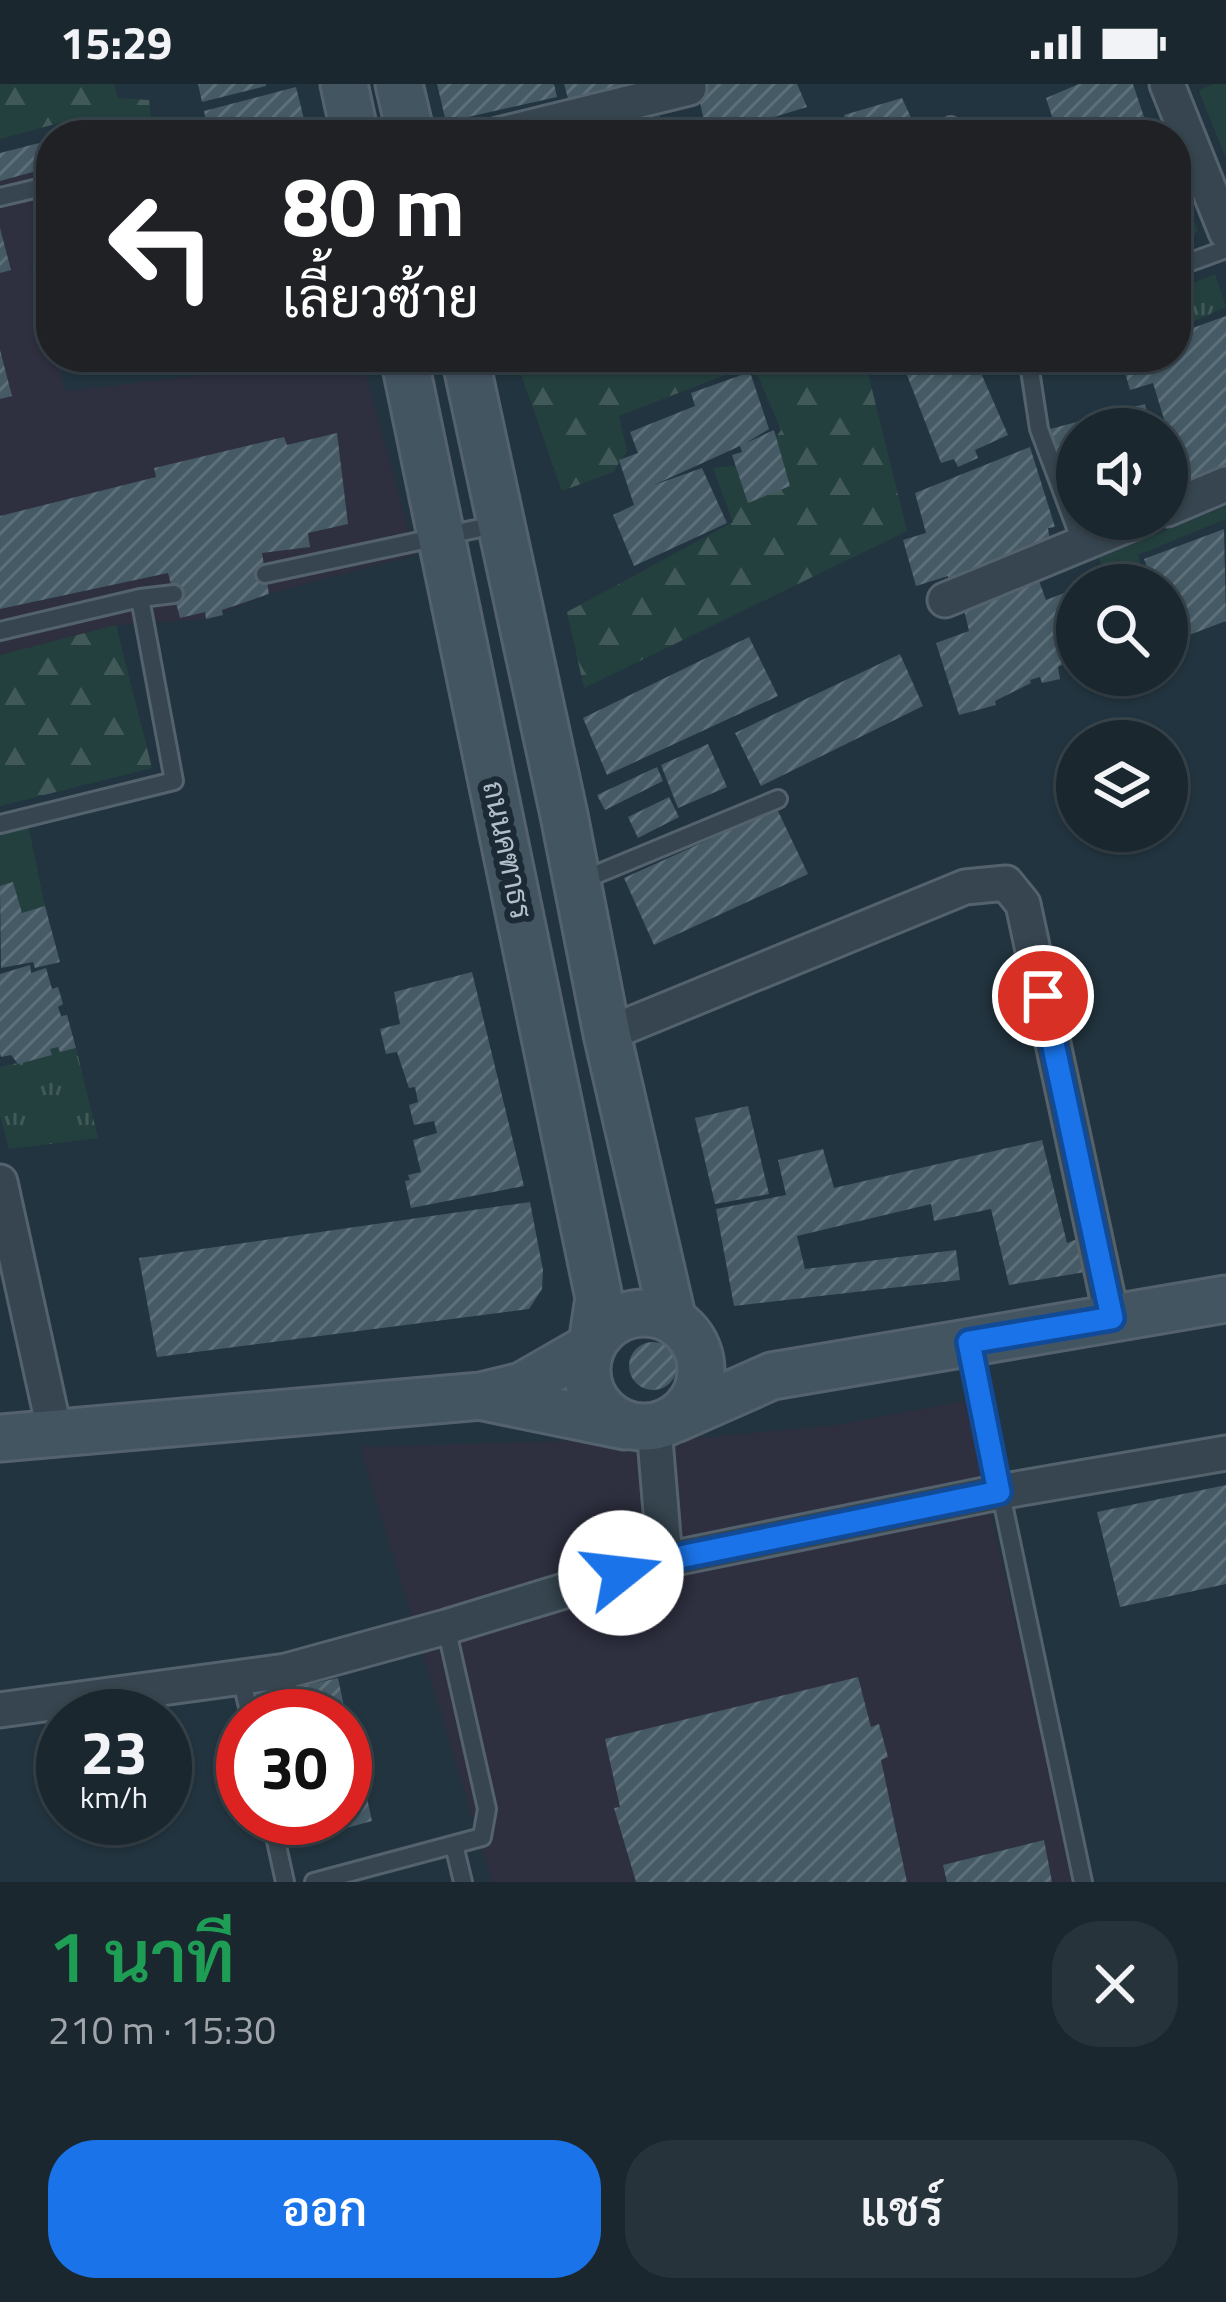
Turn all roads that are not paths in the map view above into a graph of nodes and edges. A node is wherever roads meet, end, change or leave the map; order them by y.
1 (344, 84) edge
2 (399, 84) edge
3 (688, 84) edge
4 (1167, 84) edge
5 (352, 120) edge
6 (407, 120) edge
7 (559, 120) edge
8 (1181, 120) edge
9 (1191, 144) edge
10 (36, 189) edge
11 (0, 197) edge
12 (1226, 232) edge
13 (1226, 249) edge
14 (1191, 263) edge
15 (407, 372) edge
16 (468, 372) edge
17 (1030, 372) edge
18 (1226, 484) edge
19 (1188, 500) edge
20 (499, 524) junction
21 (442, 535) junction
22 (1092, 540) edge
23 (1082, 544) junction
24 (266, 574) dead end
25 (174, 593) dead end
26 (140, 598) junction
27 (945, 600) dead end
28 (0, 631) edge
29 (778, 799) dead end
30 (0, 824) edge
31 (577, 882) junction
32 (607, 1034) junction
33 (0, 1182) edge
34 (1226, 1300) edge
35 (1112, 1318) junction
36 (678, 1324) junction
37 (969, 1342) junction
38 (591, 1346) junction
39 (772, 1376) junction
40 (481, 1396) junction
41 (653, 1424) junction
42 (56, 1433) junction
43 (0, 1438) edge
44 (1226, 1453) edge
45 (999, 1492) junction
46 (665, 1560) junction
47 (446, 1627) junction
48 (241, 1677) junction
49 (244, 1689) edge
50 (0, 1710) edge
51 (277, 1845) edge
52 (454, 1845) junction
53 (285, 1882) edge
54 (314, 1882) edge
55 (463, 1882) edge
56 (1083, 1882) edge

1 - 5 street
2 - 6 street
3 - 7 street
4 - 8 street
9 - 12 street
10 - 11 lane
13 - 14 lane
15 - 21 street, ถนนคฑาธร
16 - 20 street, ถนนคฑาธร
17 - 23 lane
18 - 19 street
20 - 21 lane
20 - 31 street, ถนนคฑาธร
21 - 24 lane
21 - 38 street, ถนนคฑาธร
22 - 23 street
23 - 27 street
25 - 26 lane
26 - 28 lane
26 - 30 lane
29 - 31 lane
31 - 32 street, ถนนคฑาธร
32 - 35 street
32 - 36 street, ถนนคฑาธร
33 - 42 street
34 - 35 street
35 - 37 street
36 - 38 street
36 - 39 street
36 - 41 street
37 - 39 street
37 - 45 lane
38 - 40 street
38 - 41 street
39 - 41 street
40 - 41 street
40 - 42 street
41 - 46 street
42 - 43 street
44 - 45 street
45 - 46 street
45 - 56 lane
46 - 47 street
47 - 48 street
47 - 52 lane
48 - 49 lane
48 - 50 street
51 - 53 lane
52 - 54 lane
52 - 55 lane

